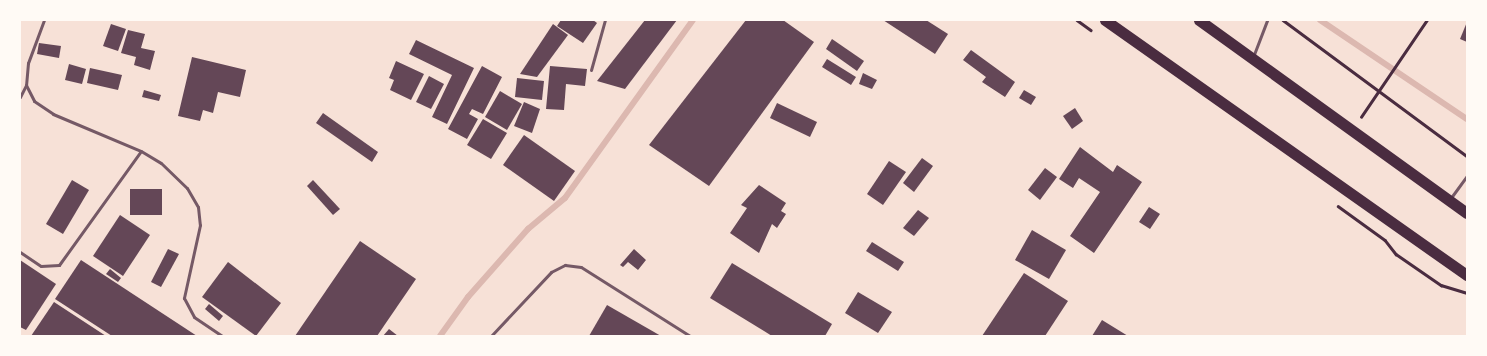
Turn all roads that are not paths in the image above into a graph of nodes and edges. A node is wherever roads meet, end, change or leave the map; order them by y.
1 (44, 20) edge
2 (605, 20) edge
3 (1106, 20) edge
4 (1199, 20) edge
5 (1267, 20) edge
6 (1253, 59) junction
7 (591, 70) dead end
8 (26, 85) junction
9 (20, 97) edge
10 (141, 151) junction
11 (1467, 176) edge
12 (1449, 200) junction
13 (1467, 213) edge
14 (20, 252) edge
15 (1467, 275) edge
16 (222, 336) edge
17 (491, 336) edge
18 (690, 336) edge

1 - 8 lane
2 - 7 lane
3 - 15 highway
4 - 6 highway
5 - 6 lane
6 - 12 highway
8 - 9 lane
8 - 10 lane
10 - 14 lane
10 - 16 lane
11 - 12 lane
12 - 13 highway
17 - 18 lane

